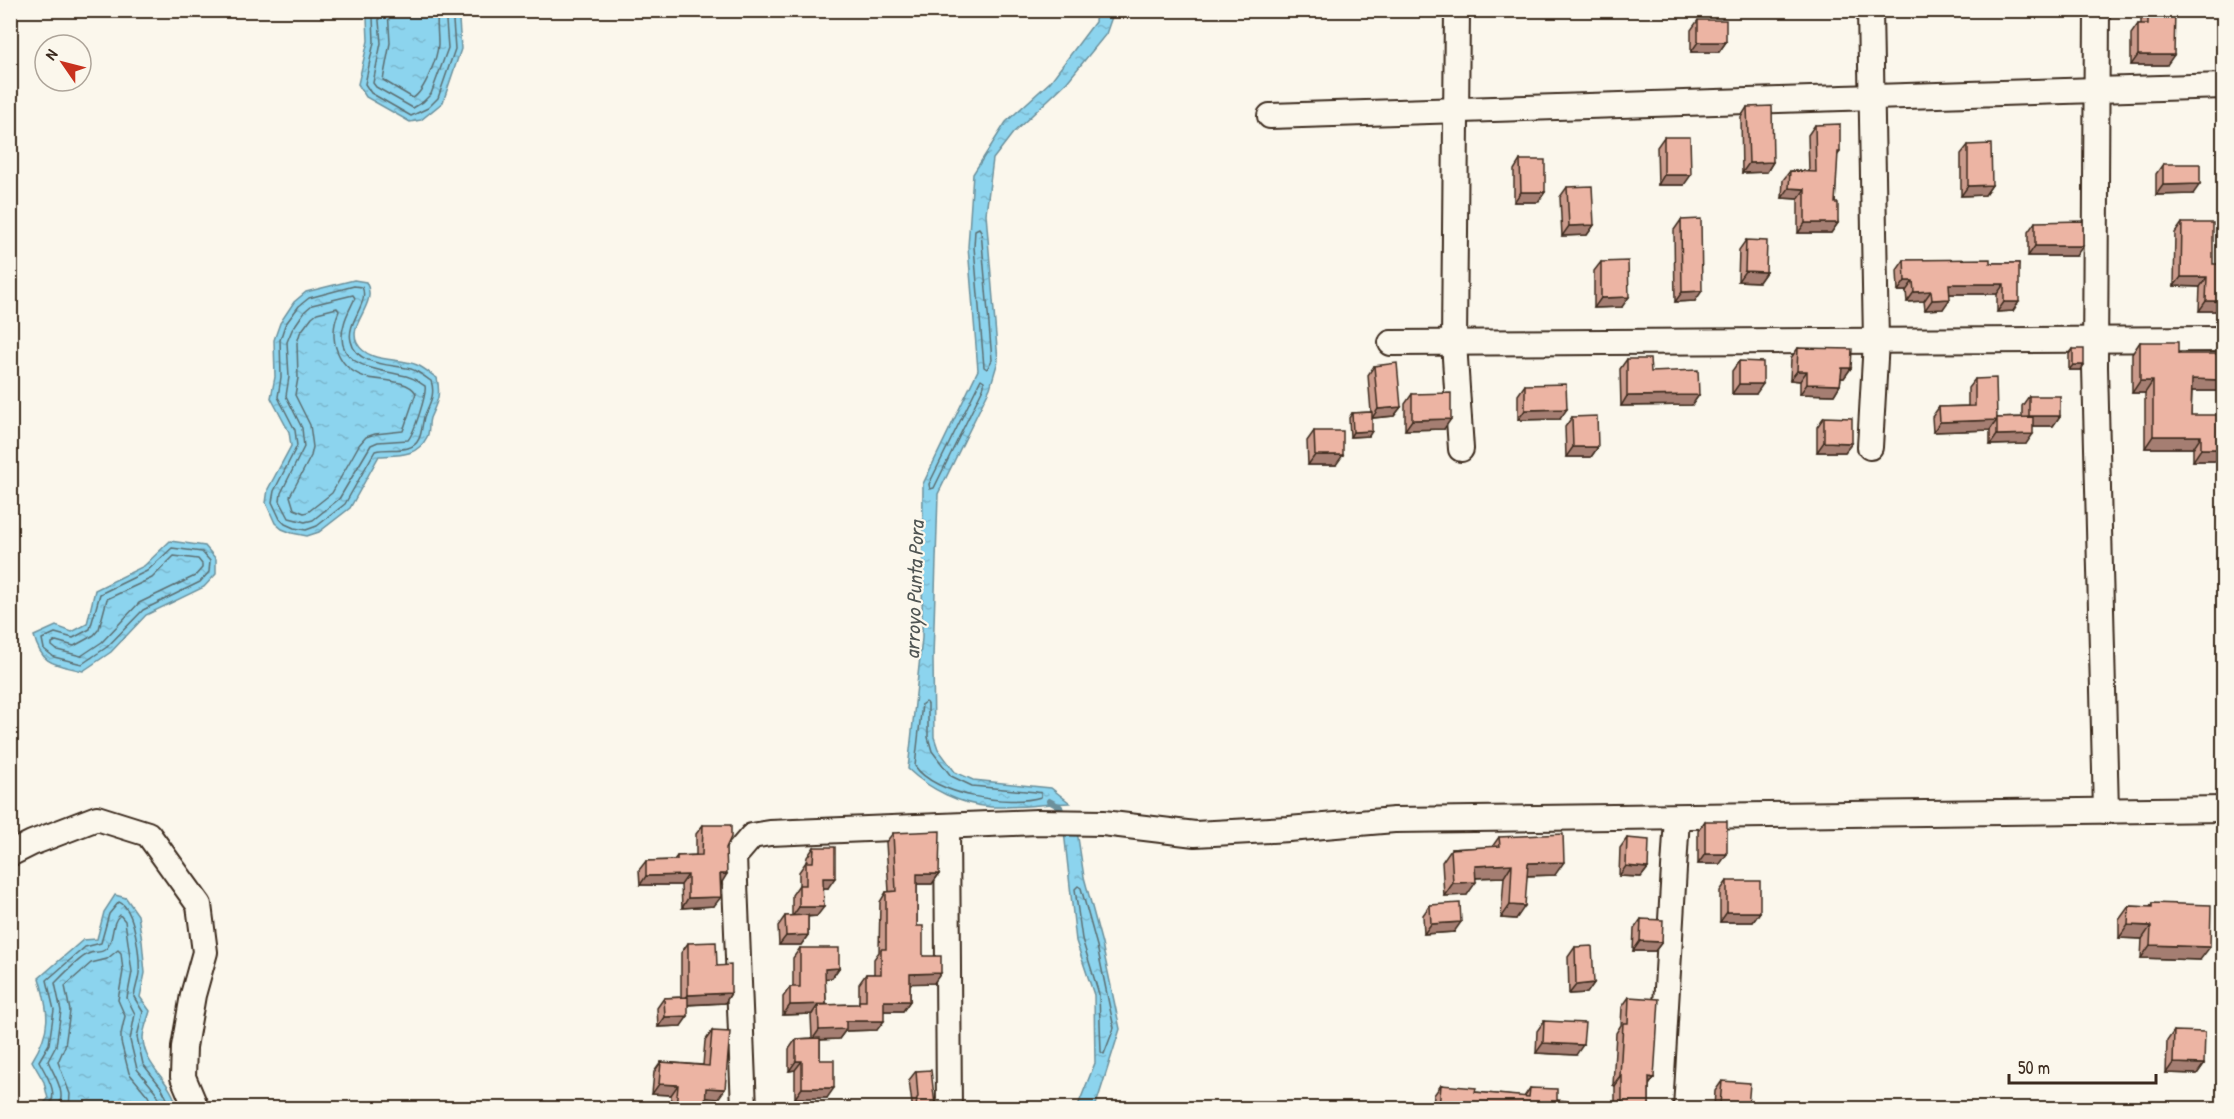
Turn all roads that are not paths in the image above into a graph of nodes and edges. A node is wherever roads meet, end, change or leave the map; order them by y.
1 (1457, 10) edge
2 (1870, 10) edge
3 (2097, 10) edge
4 (2223, 86) edge
5 (2096, 88) junction
6 (1871, 96) junction
7 (1456, 110) junction
8 (1270, 116) dead end
9 (2096, 339) junction
10 (2223, 339) edge
11 (1876, 341) junction
12 (1392, 343) dead end
13 (1454, 343) junction
14 (1870, 447) dead end
15 (1461, 449) dead end
16 (2223, 809) edge
17 (2106, 811) junction
18 (1677, 817) junction
19 (946, 826) junction
20 (10, 854) edge
21 (196, 1108) edge
22 (744, 1108) edge
23 (949, 1108) edge
24 (1660, 1108) edge

1 - 7 street
2 - 6 street
3 - 5 street
4 - 5 street
5 - 6 street
5 - 9 street
6 - 7 street
6 - 11 street
7 - 8 street
7 - 13 street
9 - 10 street
9 - 11 street
9 - 17 street
11 - 13 street
11 - 14 street
12 - 13 street
13 - 15 street
16 - 17 street
17 - 18 street
18 - 19 street
18 - 24 street
19 - 22 street
19 - 23 street
20 - 21 street

